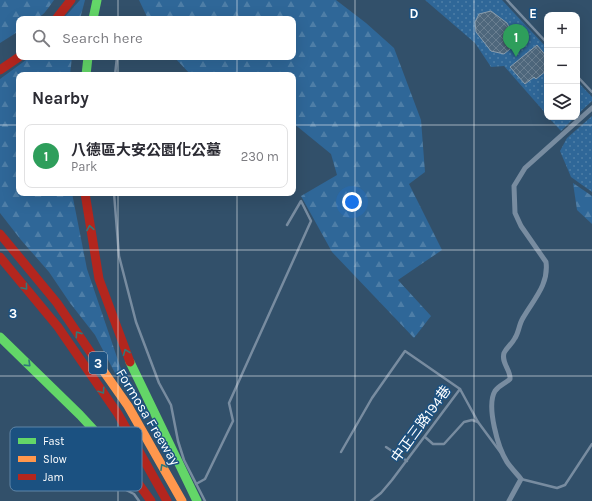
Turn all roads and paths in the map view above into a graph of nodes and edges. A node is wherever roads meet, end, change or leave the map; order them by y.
1 (71, 0) edge
2 (97, 0) edge
3 (507, 0) edge
4 (58, 16) edge
5 (94, 16) edge
6 (544, 40) edge
7 (16, 59) edge
8 (88, 60) edge
9 (117, 60) edge
10 (0, 70) edge
11 (86, 72) edge
12 (115, 72) edge
13 (580, 79) edge
14 (592, 92) edge
15 (592, 108) edge
16 (85, 196) edge
17 (114, 196) edge
18 (287, 225) dead end
19 (0, 234) edge
20 (0, 257) edge
21 (0, 337) edge
22 (460, 389) junction
23 (478, 422) junction
24 (92, 427) edge
25 (125, 427) edge
26 (139, 427) edge
27 (142, 432) edge
28 (425, 437) junction
29 (592, 444) edge
30 (386, 447) dead end
31 (342, 452) dead end
32 (142, 457) edge
33 (407, 461) junction
34 (507, 462) junction
35 (521, 479) junction
36 (196, 484) junction
37 (142, 488) edge
38 (128, 491) edge
39 (199, 498) edge
40 (139, 501) edge
41 (151, 501) edge
42 (167, 501) edge
43 (182, 501) edge
44 (205, 501) edge
45 (371, 501) edge
46 (509, 501) edge

1 - 4 highway
2 - 5 highway
3 - 6 lane
7 - 10 highway
8 - 11 highway
9 - 12 lane
13 - 14 lane
15 - 34 street
39 -> 16 highway
17 - 36 lane
18 - 36 lane
26 -> 19 highway, Formosa Freeway / 3
20 -> 25 highway, Formosa Freeway / 3
21 -> 24 highway
22 - 23 lane
22 - 28 lane, 中正三路194巷
22 - 31 lane, 中正三路194巷
23 - 28 lane
23 - 34 lane
43 -> 27 highway, Formosa Freeway / 3
28 - 33 lane, 中正三路194巷
29 - 35 lane
30 - 33 lane
32 -> 42 highway, Formosa Freeway / 3
33 - 45 lane, 中正三路194巷
34 - 35 street
35 - 46 street
36 - 39 lane
37 -> 41 highway
38 - 40 lane
39 - 44 lane

